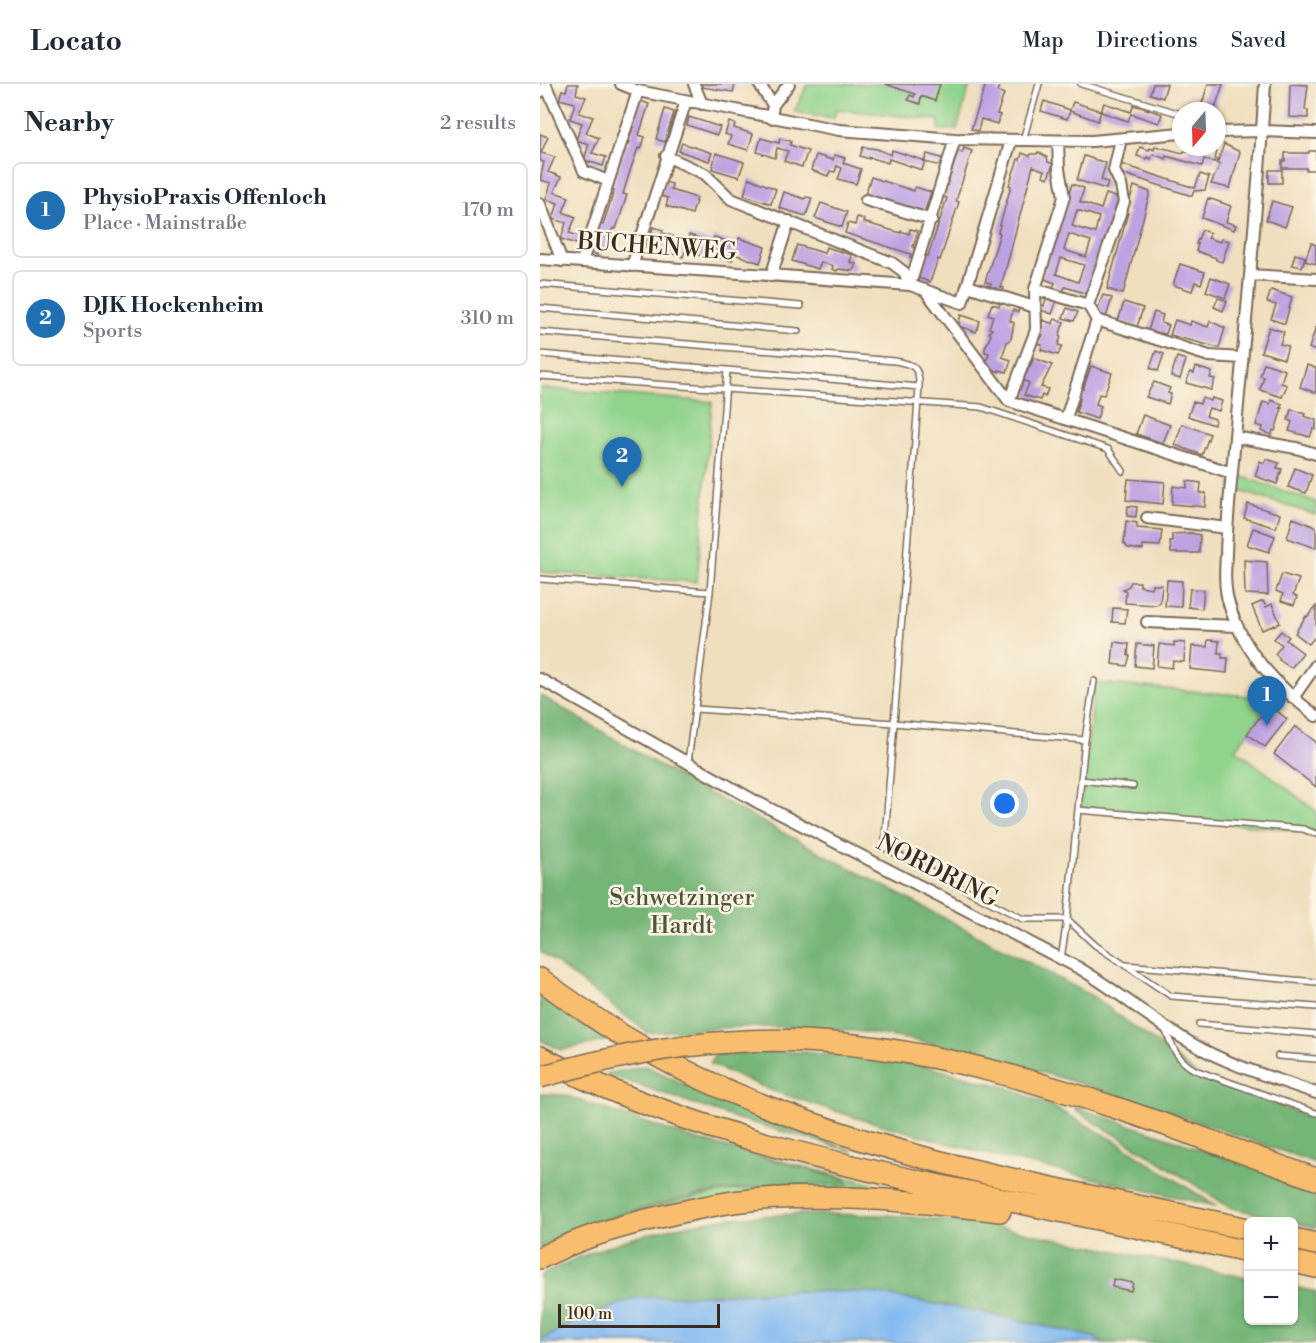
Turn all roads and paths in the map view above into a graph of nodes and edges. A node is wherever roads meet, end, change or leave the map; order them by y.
1 (621, 84) edge
2 (694, 84) edge
3 (759, 84) edge
4 (789, 84) edge
5 (1039, 84) edge
6 (1081, 84) edge
7 (1265, 84) edge
8 (543, 89) edge
9 (638, 91) junction
10 (686, 100) junction
11 (702, 104) junction
12 (773, 105) junction
13 (1172, 111) edge
14 (771, 118) junction
15 (1262, 131) junction
16 (1226, 132) edge
17 (1172, 133) edge
18 (1316, 133) edge
19 (1121, 139) junction
20 (955, 140) junction
21 (1017, 141) junction
22 (1058, 141) junction
23 (666, 156) junction
24 (608, 181) junction
25 (866, 200) dead end
26 (540, 204) edge
27 (932, 220) junction
28 (789, 221) junction
29 (540, 259) edge
30 (562, 261) junction
31 (582, 262) junction
32 (632, 266) junction
33 (1250, 275) junction
34 (771, 276) junction
35 (1316, 279) edge
36 (540, 284) edge
37 (910, 285) junction
38 (968, 286) junction
39 (1035, 289) junction
40 (925, 290) junction
41 (1088, 305) junction
42 (801, 306) dead end
43 (1034, 307) junction
44 (540, 308) edge
45 (1097, 320) junction
46 (798, 331) dead end
47 (540, 332) edge
48 (540, 354) edge
49 (1242, 358) junction
50 (728, 370) junction
51 (540, 376) edge
52 (919, 387) junction
53 (726, 390) junction
54 (1009, 401) junction
55 (918, 404) junction
56 (1066, 418) junction
57 (1235, 437) junction
58 (1316, 454) edge
59 (1123, 471) dead end
60 (1232, 473) junction
61 (1147, 518) dead end
62 (1227, 528) junction
63 (540, 579) edge
64 (710, 592) junction
65 (1147, 622) dead end
66 (1236, 626) junction
67 (1316, 664) edge
68 (540, 679) edge
69 (1094, 681) dead end
70 (1293, 698) junction
71 (696, 709) junction
72 (1316, 716) edge
73 (894, 723) junction
74 (1085, 740) junction
75 (688, 764) junction
76 (1081, 780) junction
77 (1133, 786) dead end
78 (1078, 810) junction
79 (1316, 834) edge
80 (1067, 919) junction
81 (1061, 959) junction
82 (1124, 964) junction
83 (540, 979) edge
84 (1316, 982) edge
85 (1316, 1007) edge
86 (1199, 1024) dead end
87 (1164, 1026) junction
88 (1316, 1034) edge
89 (1278, 1056) dead end
90 (540, 1057) edge
91 (1316, 1059) edge
92 (540, 1077) edge
93 (1316, 1093) edge
94 (1316, 1113) edge
95 (1316, 1179) edge
96 (1081, 1215) junction
97 (1244, 1228) edge
98 (1298, 1240) edge
99 (1316, 1244) edge
100 (1244, 1251) edge
101 (540, 1258) edge
102 (1298, 1263) edge
103 (1316, 1266) edge

1 - 9 street
2 - 11 street
3 - 12 street
4 - 12 street
5 - 21 lane
6 - 13 lane
7 - 15 street
8 - 24 street
9 - 10 street
9 - 24 street
10 - 11 street
10 - 23 street
11 - 14 street
12 - 14 street
14 - 20 street
15 - 16 street
15 - 18 street
15 - 33 street
17 - 19 street
19 - 22 street
19 - 41 street
20 - 21 street
20 - 27 street
21 - 22 street
21 - 38 street
22 - 39 street
23 - 28 street, BUCHENWEG
23 - 32 street
24 - 31 street
25 - 27 street
26 - 30 street
27 - 37 street
28 - 34 street
28 - 37 street, BUCHENWEG
29 - 30 street, BUCHENWEG
30 - 31 street, BUCHENWEG
31 - 32 street, BUCHENWEG
32 - 34 street, BUCHENWEG
33 - 35 street
33 - 49 street
34 - 37 street, BUCHENWEG
36 - 42 lane
37 - 40 street, BUCHENWEG
38 - 40 street, BUCHENWEG
38 - 43 street
39 - 41 street
39 - 43 street
40 - 54 street
41 - 45 street
43 - 54 street
44 - 46 lane
45 - 49 street
45 - 56 street
47 - 52 lane
48 - 50 lane
49 - 57 street
50 - 52 lane
50 - 53 lane
51 - 53 lane
52 - 55 lane
53 - 55 lane
53 - 64 lane
54 - 56 street
55 - 59 lane
55 - 73 lane
56 - 60 street
57 - 58 street
57 - 60 street
60 - 62 street
61 - 62 street
62 - 66 street
63 - 64 lane
64 - 71 lane
65 - 66 street
66 - 70 street
67 - 70 street
68 - 75 street, NORDRING
69 - 74 lane
70 - 72 street
71 - 73 lane
71 - 75 lane
73 - 74 lane
73 - 80 lane
74 - 76 lane
75 - 81 street, NORDRING
76 - 77 lane
76 - 78 lane
78 - 79 lane
78 - 80 lane
80 - 81 lane
80 - 82 lane
81 - 87 street, NORDRING
82 - 84 lane
82 - 85 lane
83 - 97 highway
86 - 88 lane
87 - 93 street, NORDRING
87 - 94 lane
89 - 91 lane
90 - 96 highway
92 - 95 highway, bridge
96 - 100 highway
96 - 101 highway
98 - 99 highway
102 - 103 highway

